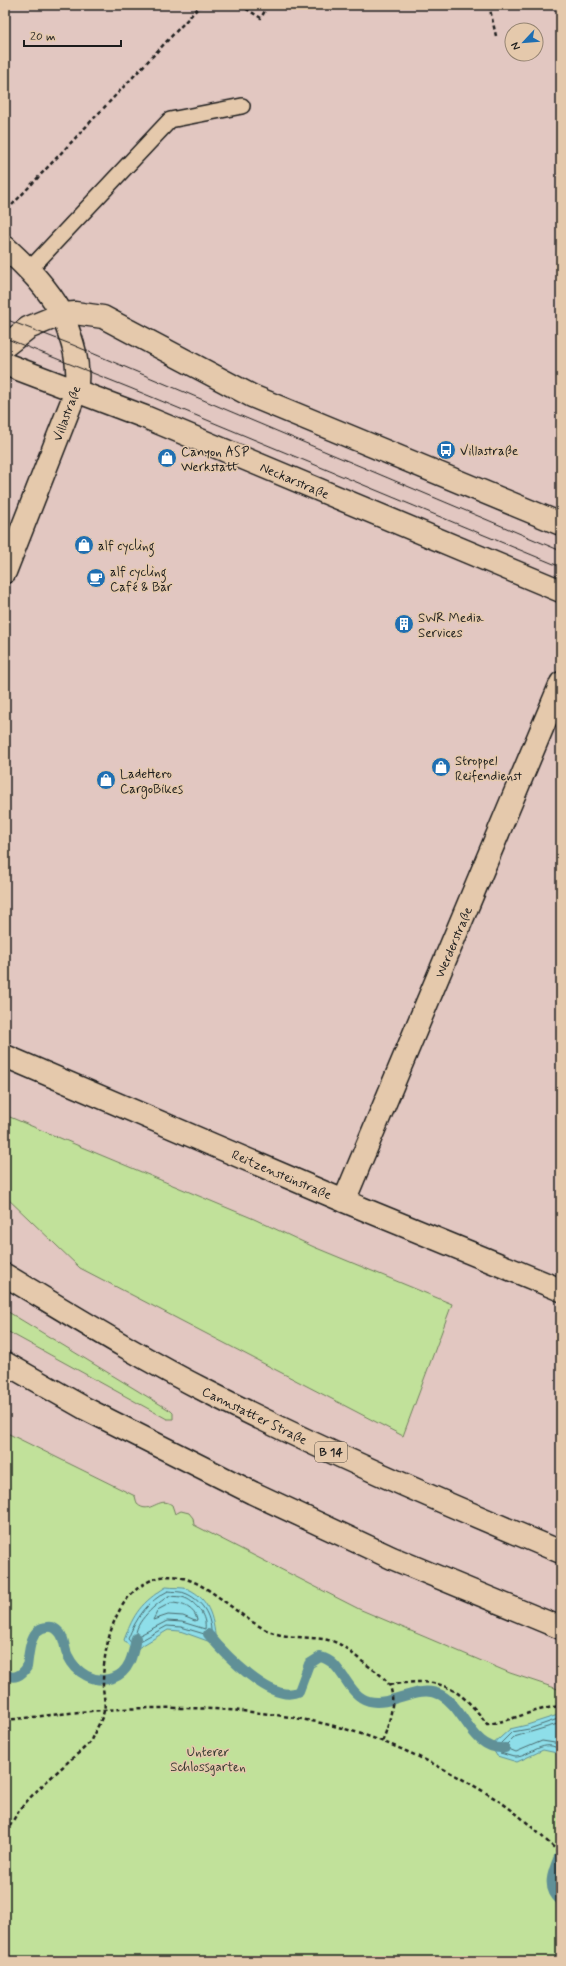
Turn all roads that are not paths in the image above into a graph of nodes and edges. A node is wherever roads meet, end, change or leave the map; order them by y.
1 (242, 106) dead end
2 (5, 247) edge
3 (29, 270) junction
4 (62, 314) junction
5 (5, 346) edge
6 (5, 364) edge
7 (76, 391) junction
8 (561, 524) edge
9 (5, 572) edge
10 (556, 586) edge
11 (561, 683) edge
12 (5, 1056) edge
13 (344, 1201) junction
14 (5, 1275) edge
15 (561, 1290) edge
16 (5, 1363) edge
17 (561, 1552) edge
18 (561, 1628) edge

1 - 3 lane
2 - 3 street, Villastraße
3 - 4 street, Villastraße
4 - 5 street
4 - 7 street, Villastraße
4 - 8 street
6 - 7 street, Neckarstraße
7 - 9 street, Villastraße
7 - 10 street, Neckarstraße
11 - 13 street, Werderstraße
12 - 13 street, Reitzensteinstraße
13 - 15 street, Reitzensteinstraße
14 - 17 street, Cannstatter Straße / B 14
16 - 18 street

